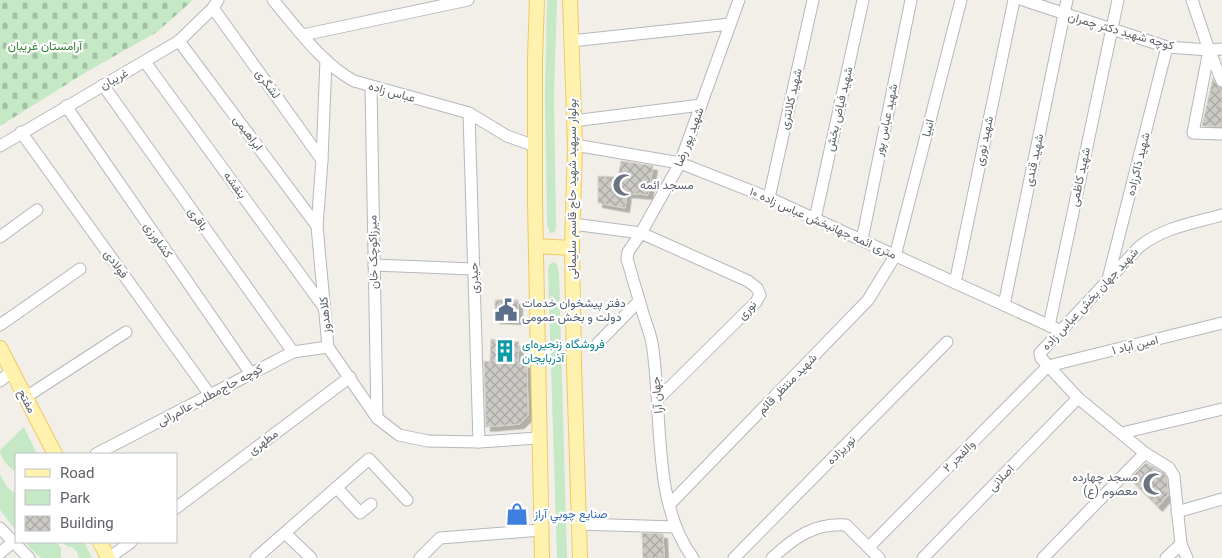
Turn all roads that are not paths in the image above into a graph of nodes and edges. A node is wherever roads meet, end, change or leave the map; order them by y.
1 (273, 0) edge
2 (468, 0) edge
3 (537, 0) edge
4 (570, 0) edge
5 (739, 0) edge
6 (813, 0) edge
7 (863, 0) edge
8 (911, 0) edge
9 (961, 0) edge
10 (1014, 0) edge
11 (1023, 0) edge
12 (1067, 0) edge
13 (1118, 0) edge
14 (1192, 0) edge
15 (216, 4) edge
16 (1064, 14) junction
17 (730, 24) junction
18 (1112, 28) junction
19 (303, 35) junction
20 (179, 41) junction
21 (571, 41) junction
22 (1167, 47) junction
23 (1222, 49) edge
24 (1209, 50) junction
25 (326, 60) junction
26 (145, 62) junction
27 (1222, 81) edge
28 (103, 85) junction
29 (370, 87) junction
30 (701, 105) junction
31 (66, 106) junction
32 (469, 113) junction
33 (573, 121) junction
34 (21, 132) junction
35 (1222, 134) edge
36 (575, 145) junction
37 (0, 146) edge
38 (535, 146) junction
39 (322, 160) junction
40 (680, 163) junction
41 (769, 198) junction
42 (37, 210) dead end
43 (1222, 215) edge
44 (815, 219) junction
45 (572, 224) junction
46 (317, 226) junction
47 (641, 233) junction
48 (0, 237) edge
49 (862, 240) junction
50 (536, 246) junction
51 (572, 248) junction
52 (895, 256) junction
53 (374, 266) junction
54 (80, 269) dead end
55 (473, 269) junction
56 (1108, 280) junction
57 (955, 283) junction
58 (639, 301) junction
59 (1004, 305) junction
60 (324, 308) junction
61 (1222, 323) edge
62 (0, 325) edge
63 (1048, 326) junction
64 (1061, 331) junction
65 (126, 332) dead end
66 (947, 342) dead end
67 (598, 343) dead end
68 (0, 348) edge
69 (328, 348) junction
70 (293, 352) junction
71 (1048, 366) junction
72 (12, 371) junction
73 (250, 374) junction
74 (350, 377) junction
75 (0, 381) edge
76 (210, 395) junction
77 (26, 397) junction
78 (1078, 398) junction
79 (658, 399) junction
80 (1222, 409) edge
81 (377, 418) junction
82 (1122, 433) junction
83 (538, 438) junction
84 (479, 442) junction
85 (54, 453) edge
86 (98, 453) edge
87 (1145, 453) junction
88 (337, 488) junction
89 (1222, 499) edge
90 (407, 500) dead end
91 (371, 504) dead end
92 (670, 504) junction
93 (178, 506) edge
94 (1177, 512) junction
95 (580, 524) junction
96 (676, 526) junction
97 (0, 528) edge
98 (541, 530) junction
99 (285, 533) junction
100 (13, 542) junction
101 (101, 543) edge
102 (130, 543) edge
103 (1181, 544) junction
104 (869, 547) junction
105 (0, 554) edge
106 (29, 558) edge
107 (109, 558) edge
108 (256, 558) edge
109 (311, 558) edge
110 (420, 558) edge
111 (542, 558) edge
112 (580, 558) edge
113 (693, 558) edge
114 (734, 558) edge
115 (772, 558) edge
116 (878, 558) edge
117 (924, 558) edge
118 (1043, 558) edge
119 (1166, 558) edge
120 (1187, 558) edge

1 - 19 street, عباس زاده
2 - 19 street
3 - 38 main road
4 - 21 main road, بولوار سپهبد شهید حاج قاسم سلیمانی
5 - 17 street, شهید پور رضا
6 - 41 street, شهید کلانتری
7 - 44 street, شهید فیاض بخش
8 - 49 street, شهید عباس پور
9 - 52 street, انبیا
10 - 57 street, شهید نوری
11 - 16 street, کوچه شهید دکتر چمران
12 - 16 street, شهید قندی
13 - 18 street, شهید کاظمی
14 - 24 street
15 - 20 street, غریبان
15 - 39 street, لشگری
16 - 18 street, کوچه شهید دکتر چمران
16 - 59 street, شهید قندی
17 - 21 street
17 - 30 street, شهید پور رضا
18 - 22 street, کوچه شهید دکتر چمران
18 - 63 street, شهید کاظمی
19 - 25 street, عباس زاده
20 - 26 street, غریبان
20 - 46 street, ابراهیمی
21 - 33 main road, بولوار سپهبد شهید حاج قاسم سلیمانی
22 - 24 street, کوچه شهید دکتر چمران
22 - 56 street, شهید ذاکرزاده
23 - 24 street, کوچه شهید دکتر چمران
24 - 27 street
24 - 35 street
25 - 29 street, عباس زاده
25 - 39 street, کلاهدوز
26 - 28 street, غریبان
26 - 60 street, بنفشه
28 - 31 street, غریبان
28 - 70 street, باقری
29 - 32 street, عباس زاده
29 - 53 street, میرزاکوچک خان
30 - 33 street
30 - 40 street, شهید پور رضا
31 - 34 street, غریبان
31 - 73 street, کشاورزی
32 - 38 street, عباس زاده
32 - 55 street, حیدری
33 - 36 main road, بولوار سپهبد شهید حاج قاسم سلیمانی
34 - 37 street, غریبان
34 - 76 street, فولادی
36 - 40 street, ۱۰ متری ائمه جهانبخش عباس زاده
36 - 45 main road, بولوار سپهبد شهید حاج قاسم سلیمانی
38 - 50 main road
39 - 46 street, کلاهدوز
40 - 41 street, ۱۰ متری ائمه جهانبخش عباس زاده
40 - 47 street, شهید پور رضا
41 - 44 street, ۱۰ متری ائمه جهانبخش عباس زاده
42 - 48 street
43 - 56 street, شهید جهان بخش عباس زاده
44 - 49 street, ۱۰ متری ائمه جهانبخش عباس زاده
45 - 47 street
45 - 51 main road, بولوار سپهبد شهید حاج قاسم سلیمانی
46 - 60 street, کلاهدوز
47 - 58 street, جهان آرا
47 - 79 street, نوری
49 - 52 street, ۱۰ متری ائمه جهانبخش عباس زاده
50 - 51 main road
50 - 83 main road
51 - 95 main road, بولوار سپهبد شهید حاج قاسم سلیمانی
52 - 57 street, ۱۰ متری ائمه جهانبخش عباس زاده
52 - 92 street, شهید منتظر قائم
53 - 55 street
53 - 81 street, میرزاکوچک خان
54 - 62 street
55 - 84 street, حیدری
56 - 64 street, شهید جهان بخش عباس زاده
57 - 59 street, ۱۰ متری ائمه جهانبخش عباس زاده
58 - 67 street
58 - 79 street, جهان آرا
59 - 63 street, ۱۰ متری ائمه جهانبخش عباس زاده
60 - 69 street, کلاهدوز
61 - 71 street, ۱ امین آباد
63 - 64 street, ۱۰ متری ائمه جهانبخش عباس زاده
64 - 71 street, شهید جهان بخش عباس زاده
65 - 77 street
66 - 114 street, نوریزاده
68 - 72 main road, مفتح
69 - 70 street, کوچه حاج‌مطلب عالم‌رائی
69 - 74 street, کلاهدوز
70 - 73 street, کوچه حاج‌مطلب عالم‌رائی
71 - 78 street, شهید جهان بخش عباس زاده
71 - 104 street, والفجر ۲
72 - 75 street
72 - 77 main road, مفتح
73 - 76 street, کوچه حاج‌مطلب عالم‌رائی
74 - 81 street, کلاهدوز
74 - 93 street, مطهری
76 - 86 street, کوچه حاج‌مطلب عالم‌رائی
77 - 85 main road, مفتح
78 - 82 street, شهید جهان بخش عباس زاده
78 - 117 street, اصلانی
79 - 92 street, جهان آرا
80 - 82 street
81 - 84 street, کلاهدوز
82 - 87 street, شهید جهان بخش عباس زاده
83 - 84 street, کلاهدوز
83 - 98 main road
87 - 94 street, شهید جهان بخش عباس زاده
87 - 118 street
88 - 90 street
88 - 91 street
88 - 99 street
89 - 94 street
92 - 96 street, جهان آرا
94 - 103 street, شهید جهان بخش عباس زاده
95 - 96 street
95 - 112 main road, بولوار سپهبد شهید حاج قاسم سلیمانی
96 - 113 street, جهان آرا
97 - 100 street
98 - 110 street
98 - 111 main road
99 - 108 street
99 - 109 street
100 - 105 street
100 - 106 street
101 - 107 main road
102 - 107 street
103 - 119 street
103 - 120 street, شهید جهان بخش عباس زاده
104 - 115 street
104 - 116 street

